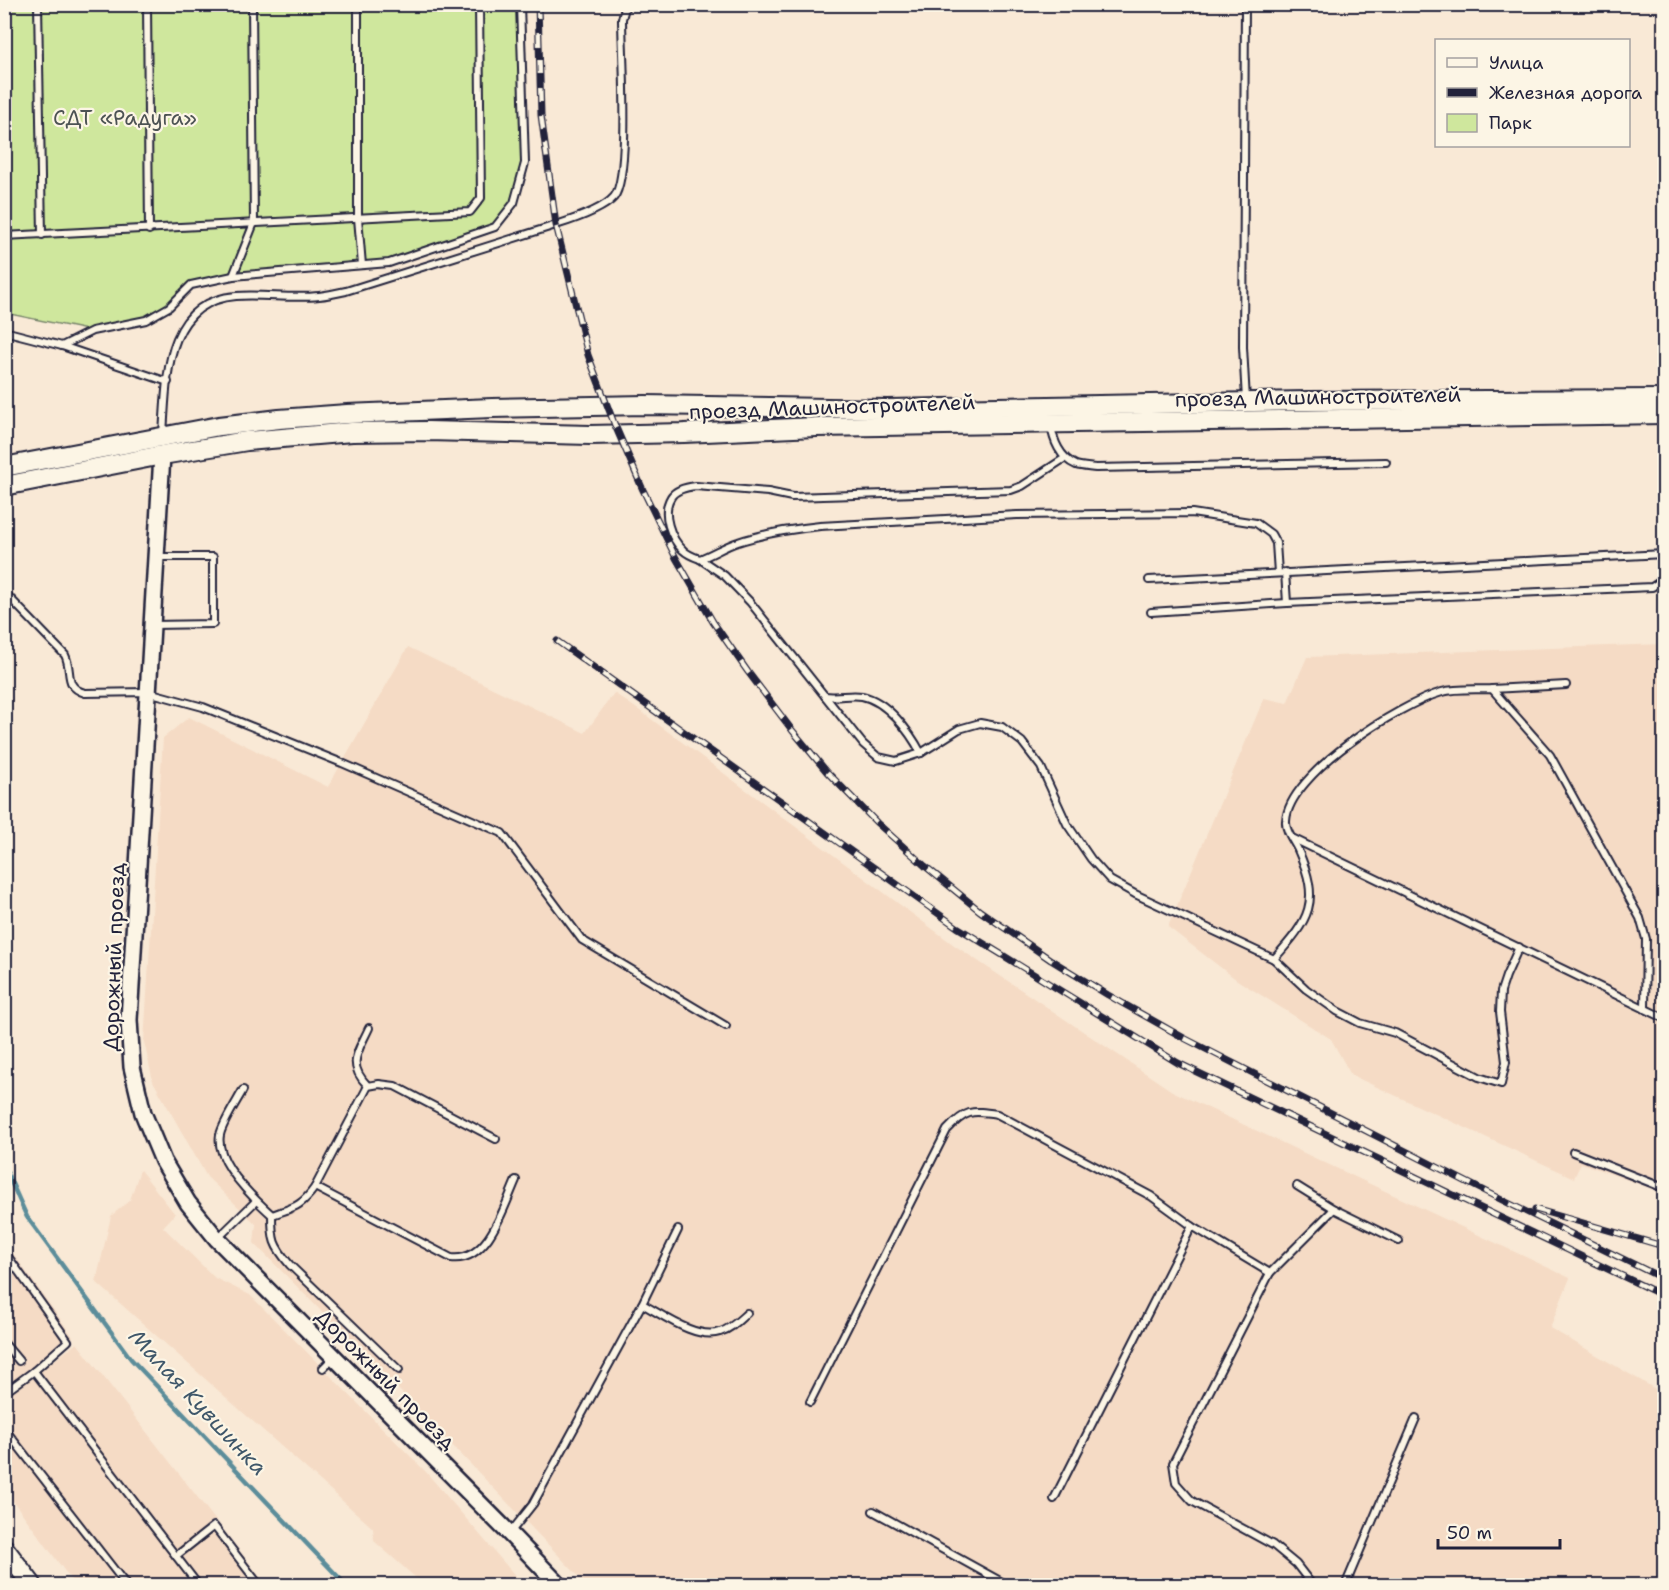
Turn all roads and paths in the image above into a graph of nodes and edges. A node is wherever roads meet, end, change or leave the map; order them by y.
1 (38, 4) edge
2 (147, 4) edge
3 (252, 4) edge
4 (358, 4) edge
5 (479, 4) edge
6 (520, 4) edge
7 (626, 4) edge
8 (1245, 4) edge
9 (358, 218) junction
10 (254, 223) junction
11 (149, 230) junction
12 (4, 236) edge
13 (42, 236) junction
14 (362, 265) junction
15 (233, 276) junction
16 (4, 332) edge
17 (62, 346) junction
18 (168, 382) junction
19 (1665, 399) edge
20 (1247, 412) junction
21 (1665, 414) edge
22 (1051, 415) junction
23 (163, 436) junction
24 (162, 455) junction
25 (1065, 458) junction
26 (1386, 462) dead end
27 (4, 467) edge
28 (4, 486) edge
29 (1665, 554) edge
30 (155, 557) junction
31 (700, 559) junction
32 (1281, 573) junction
33 (1665, 579) edge
34 (1149, 580) dead end
35 (8, 596) dead end
36 (1287, 603) junction
37 (1151, 612) dead end
38 (152, 625) junction
39 (1566, 685) dead end
40 (1492, 689) junction
41 (148, 692) junction
42 (825, 696) junction
43 (921, 753) junction
44 (1292, 838) junction
45 (1519, 947) junction
46 (1274, 959) junction
47 (1645, 1009) junction
48 (1665, 1018) edge
49 (726, 1026) dead end
50 (369, 1028) dead end
51 (368, 1086) junction
52 (243, 1090) dead end
53 (496, 1139) dead end
54 (1573, 1152) dead end
55 (516, 1180) dead end
56 (1297, 1186) dead end
57 (315, 1187) junction
58 (1665, 1188) edge
59 (256, 1201) junction
60 (1334, 1209) junction
61 (272, 1215) junction
62 (1192, 1226) junction
63 (678, 1230) dead end
64 (217, 1239) junction
65 (1399, 1241) dead end
66 (4, 1251) edge
67 (1270, 1273) junction
68 (642, 1304) junction
69 (747, 1313) dead end
70 (4, 1343) edge
71 (334, 1357) junction
72 (19, 1361) dead end
73 (323, 1368) dead end
74 (399, 1370) dead end
75 (34, 1371) junction
76 (4, 1393) edge
77 (810, 1402) dead end
78 (1416, 1418) dead end
79 (4, 1428) edge
80 (1054, 1499) dead end
81 (873, 1511) dead end
82 (510, 1534) junction
83 (4, 1548) edge
84 (176, 1556) junction
85 (33, 1586) edge
86 (127, 1586) edge
87 (199, 1586) edge
88 (260, 1586) edge
89 (560, 1586) edge
90 (1009, 1586) edge
91 (1313, 1586) edge
92 (1345, 1586) edge

1 - 13 lane
2 - 11 lane
3 - 10 lane
4 - 9 lane
5 - 9 lane
6 - 14 lane
7 - 18 lane
8 - 20 lane
9 - 10 lane
9 - 14 lane
10 - 11 lane
10 - 15 lane
11 - 13 lane
12 - 13 lane
14 - 15 lane
15 - 17 lane
16 - 17 lane
17 - 18 lane
18 - 23 lane
19 - 20 main road, проезд Машиностроителей
20 - 21 main road, проезд Машиностроителей
20 - 22 main road, проезд Машиностроителей
22 - 23 main road, проезд Машиностроителей
22 - 24 main road, проезд Машиностроителей
22 - 25 lane
23 - 24 main road
23 - 27 main road, проезд Машиностроителей
24 - 28 main road, проезд Машиностроителей
24 - 30 street, Дорожный проезд
25 - 26 lane
25 - 31 lane
29 - 32 lane
30 - 38 street, Дорожный проезд
30 - 38 lane
31 - 32 lane
31 - 42 lane
32 - 34 lane
32 - 36 lane
33 - 36 lane
35 - 41 lane
36 - 37 lane
38 - 41 street, Дорожный проезд
39 - 40 lane
40 - 44 lane
40 - 47 lane
41 - 49 lane
41 - 64 street, Дорожный проезд
42 - 43 lane
42 - 43 lane
43 - 46 lane
44 - 45 lane
44 - 46 lane
45 - 46 lane
45 - 47 lane
47 - 48 lane
50 - 51 lane
51 - 53 lane
51 - 57 lane
52 - 59 lane
54 - 58 lane
55 - 57 lane
56 - 60 lane
57 - 61 lane
59 - 61 lane
59 - 64 lane
60 - 65 lane
60 - 67 lane
61 - 74 lane
62 - 67 lane
62 - 77 lane
62 - 80 lane
63 - 68 lane
64 - 71 street, Дорожный проезд
66 - 75 lane
67 - 91 lane
68 - 69 lane
68 - 82 lane
70 - 72 lane
71 - 73 lane
71 - 82 street, Дорожный проезд
75 - 76 lane
75 - 84 lane
78 - 92 lane
79 - 86 lane
81 - 90 lane
82 - 89 street, Дорожный проезд
83 - 85 main road
84 - 87 lane
84 - 88 lane

